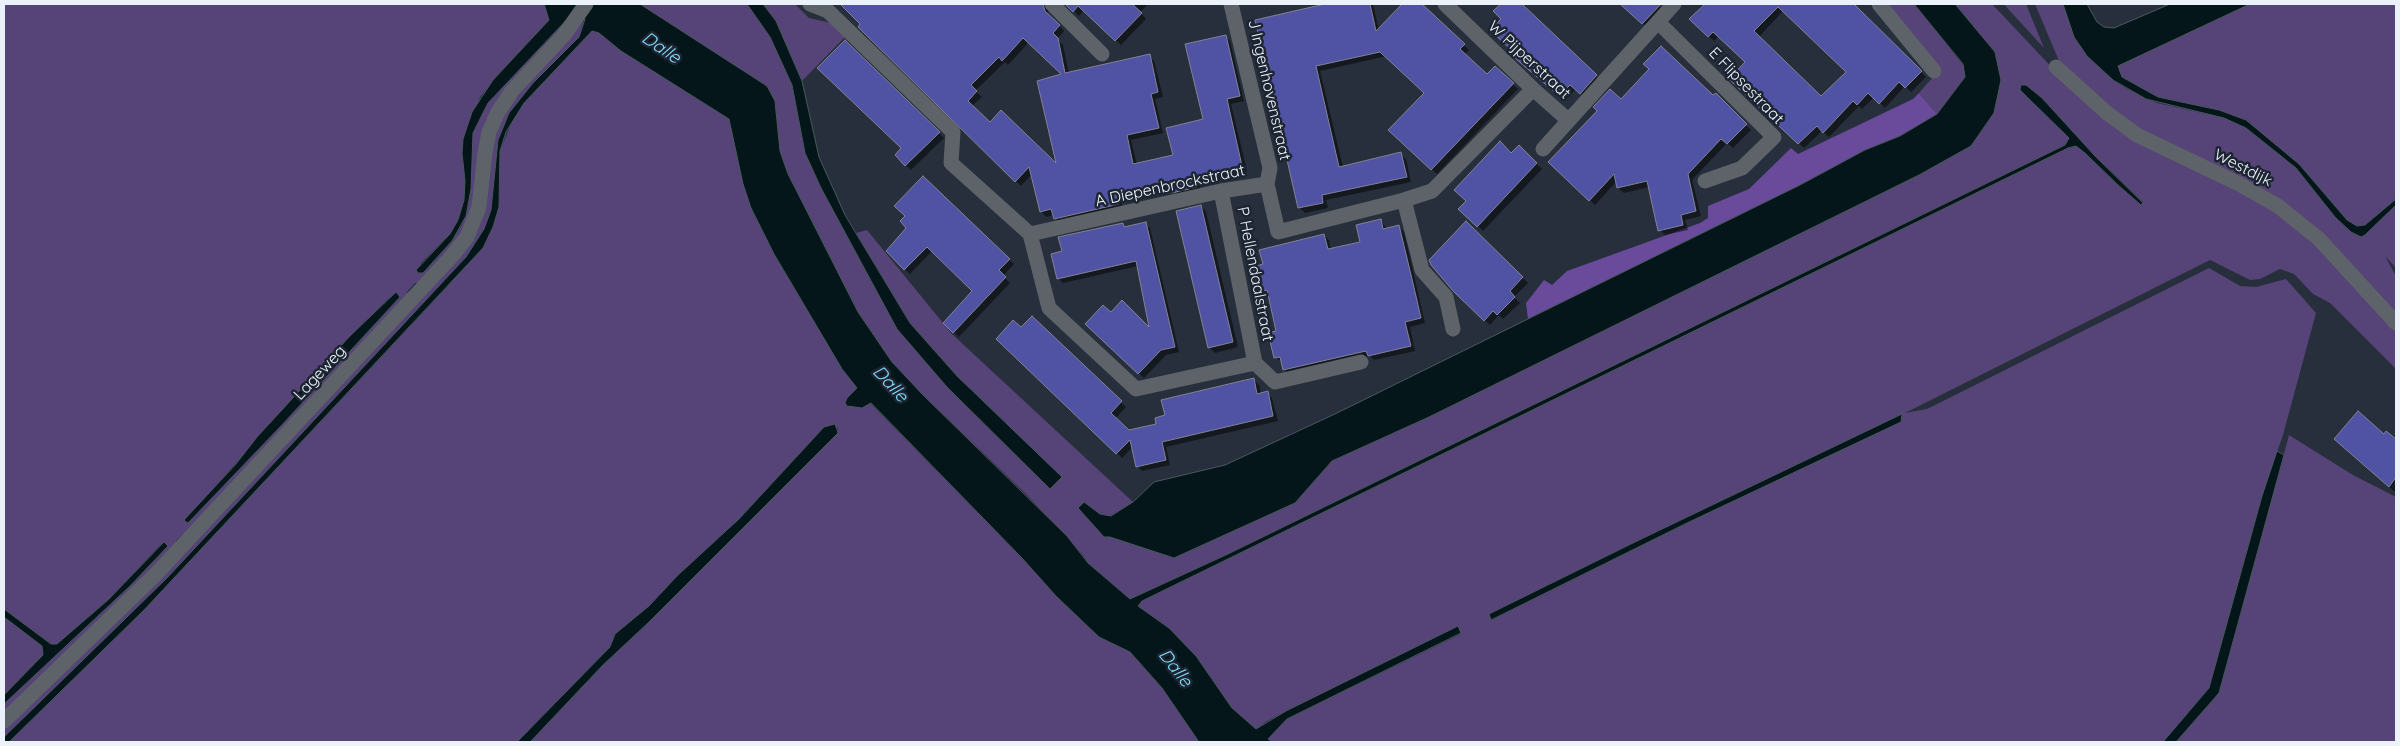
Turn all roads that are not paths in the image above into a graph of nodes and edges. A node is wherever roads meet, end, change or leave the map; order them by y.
1 (586, 4) edge
2 (810, 4) edge
3 (1052, 4) edge
4 (1445, 4) edge
5 (1674, 4) edge
6 (1879, 4) edge
7 (1236, 5) edge
8 (1658, 22) junction
9 (1102, 54) dead end
10 (2056, 67) dead end
11 (1934, 71) dead end
12 (1532, 89) junction
13 (1568, 120) junction
14 (1543, 149) dead end
15 (1705, 181) dead end
16 (1267, 184) junction
17 (1221, 191) junction
18 (1404, 200) junction
19 (1030, 234) junction
20 (2396, 323) edge
21 (1453, 329) dead end
22 (1361, 362) dead end
23 (1255, 363) junction
24 (4, 722) edge

1 - 24 street, Lageweg
2 - 19 street
3 - 9 street
4 - 12 street, W Pijperstraat
5 - 8 street
6 - 11 street
7 - 16 street, J Ingenhovenstraat
8 - 13 street
8 - 15 street, E Flipsestraat
10 - 20 street, Westdijk
12 - 13 street, W Pijperstraat
12 - 18 street, A Diepenbrockstraat
13 - 14 street
16 - 17 street, A Diepenbrockstraat
16 - 18 street, A Diepenbrockstraat
17 - 19 street, A Diepenbrockstraat
17 - 23 street, P Hellendaalstraat
18 - 21 street
19 - 23 street
22 - 23 street

